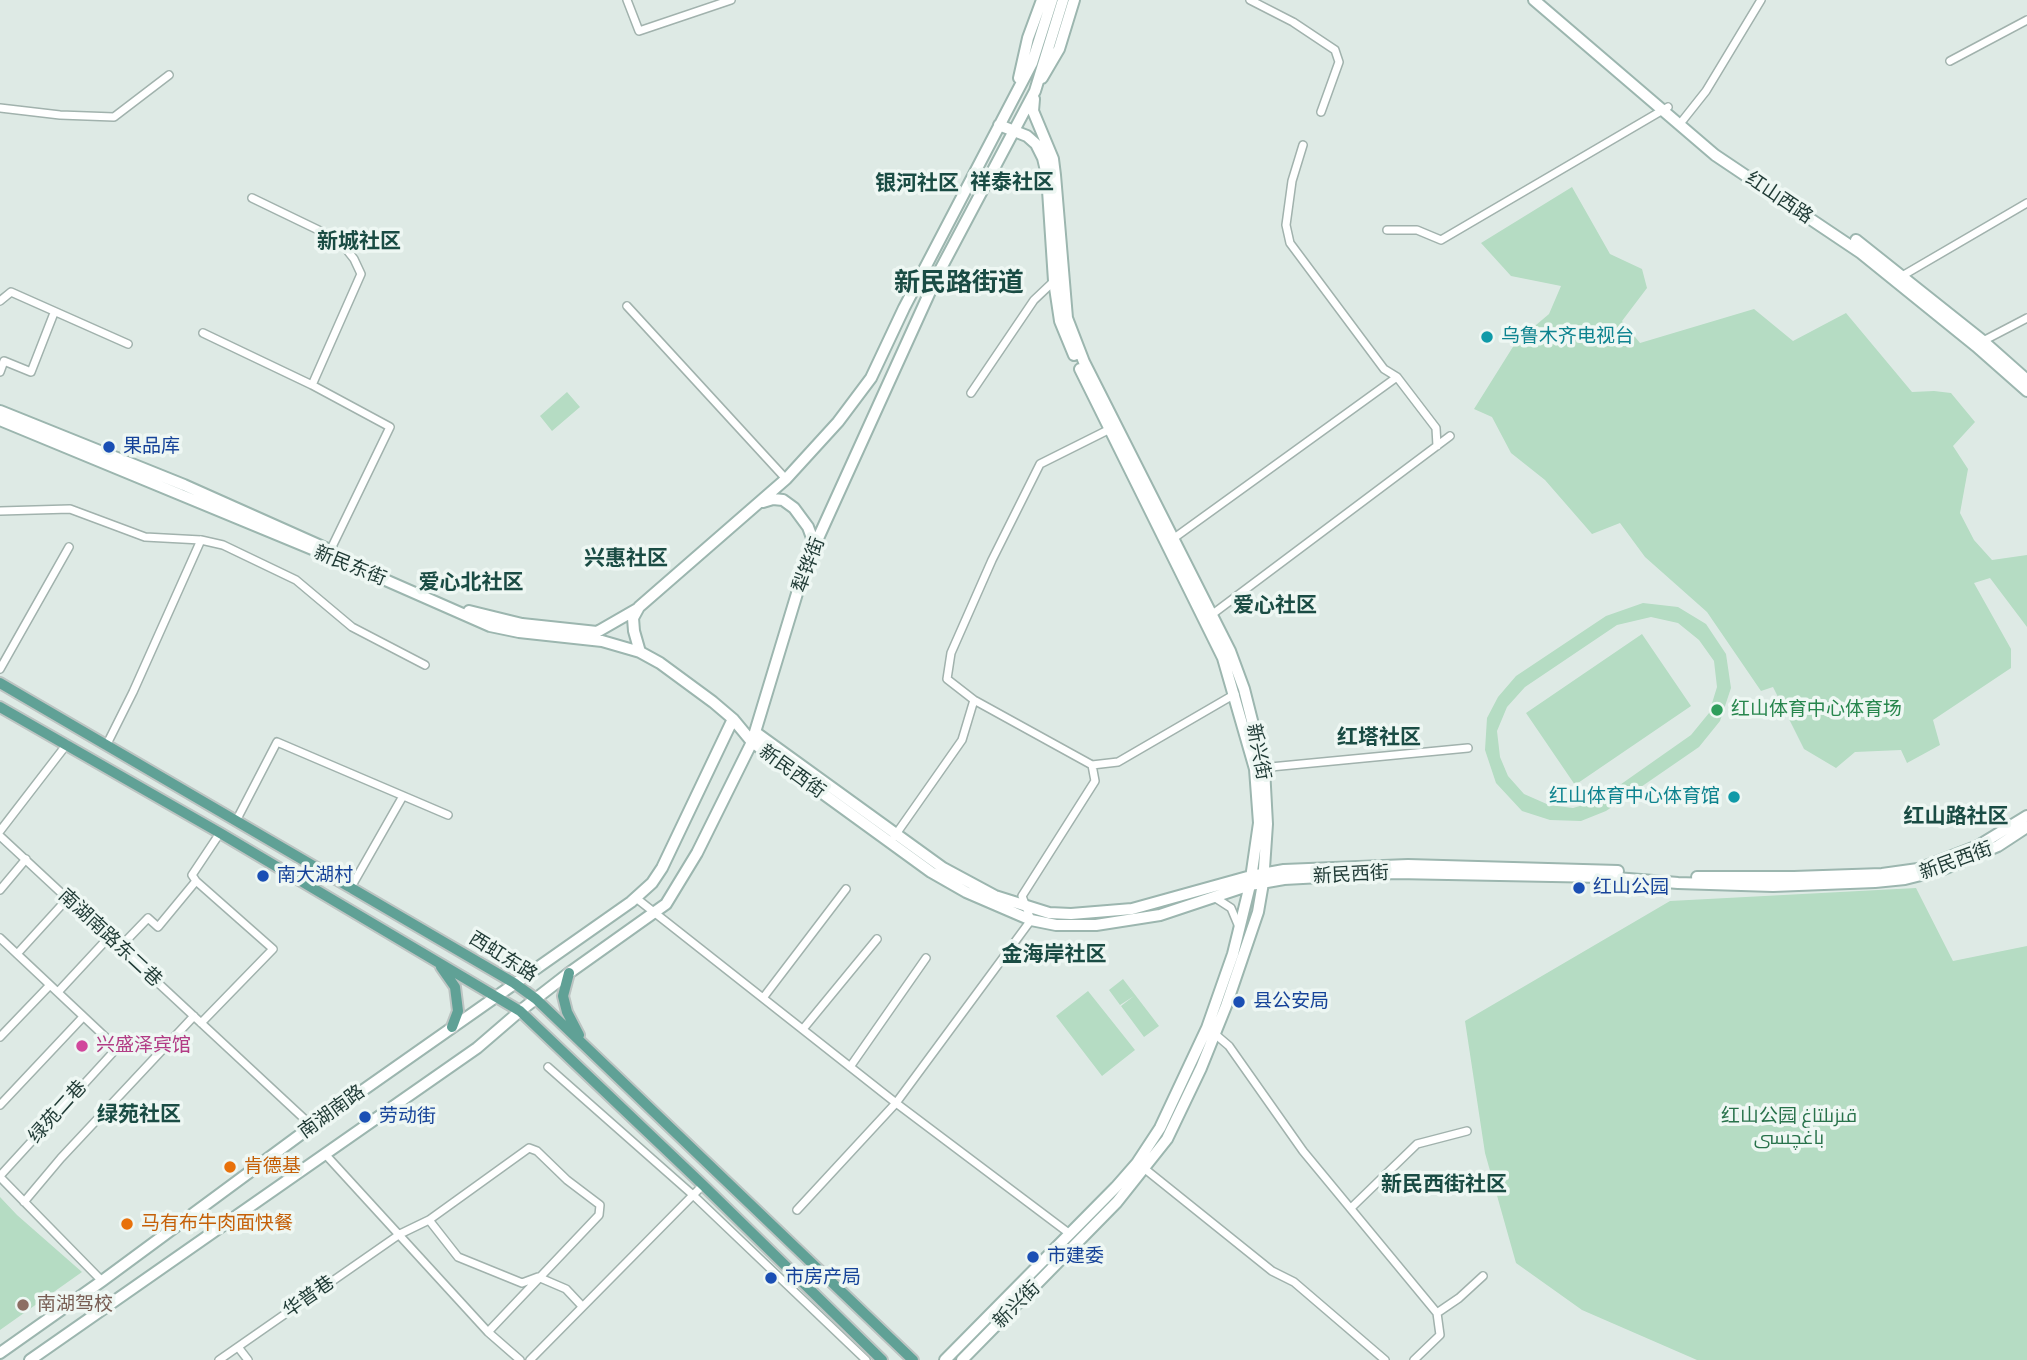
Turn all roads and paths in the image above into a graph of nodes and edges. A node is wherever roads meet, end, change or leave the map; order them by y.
1 (627, 0) edge
2 (731, 0) edge
3 (1042, 0) edge
4 (1052, 0) edge
5 (1063, 0) edge
6 (1074, 0) edge
7 (1250, 0) edge
8 (1534, 0) edge
9 (1541, 0) edge
10 (1760, 0) edge
11 (2027, 20) edge
12 (1950, 61) dead end
13 (1036, 65) junction
14 (169, 75) dead end
15 (1035, 91) junction
16 (1014, 96) junction
17 (0, 108) edge
18 (1666, 108) junction
19 (1321, 112) dead end
20 (1683, 120) junction
21 (999, 125) junction
22 (1014, 133) junction
23 (1303, 145) dead end
24 (252, 198) dead end
25 (2027, 203) edge
26 (1387, 230) dead end
27 (1902, 276) junction
28 (1054, 281) junction
29 (0, 300) edge
30 (627, 306) dead end
31 (54, 313) junction
32 (2027, 318) edge
33 (203, 332) dead end
34 (1983, 341) junction
35 (128, 344) dead end
36 (0, 372) edge
37 (1396, 377) junction
38 (2027, 380) edge
39 (312, 385) junction
40 (2027, 391) edge
41 (971, 393) dead end
42 (0, 411) edge
43 (0, 420) edge
44 (1110, 429) junction
45 (1450, 436) dead end
46 (1437, 446) junction
47 (786, 479) junction
48 (758, 503) junction
49 (0, 511) edge
50 (201, 540) junction
51 (1170, 541) junction
52 (815, 546) junction
53 (69, 547) dead end
54 (328, 553) junction
55 (639, 607) junction
56 (1208, 617) junction
57 (640, 652) junction
58 (425, 665) dead end
59 (0, 669) edge
60 (0, 683) edge
61 (1235, 694) junction
62 (974, 700) junction
63 (0, 707) edge
64 (733, 719) junction
65 (753, 737) junction
66 (67, 744) junction
67 (106, 746) junction
68 (1468, 747) dead end
69 (1092, 765) junction
70 (1259, 768) junction
71 (403, 796) junction
72 (448, 816) dead end
73 (2027, 816) edge
74 (236, 821) junction
75 (2027, 827) edge
76 (0, 833) edge
77 (220, 833) junction
78 (893, 839) junction
79 (26, 859) junction
80 (1263, 878) junction
81 (196, 881) junction
82 (1251, 881) junction
83 (351, 889) junction
84 (846, 889) dead end
85 (0, 890) edge
86 (1213, 897) junction
87 (68, 898) junction
88 (636, 898) junction
89 (1026, 907) junction
90 (654, 913) junction
91 (1031, 920) junction
92 (1240, 928) junction
93 (108, 937) junction
94 (0, 938) edge
95 (877, 939) dead end
96 (120, 947) junction
97 (17, 954) junction
98 (926, 958) dead end
99 (440, 964) junction
100 (569, 973) junction
101 (514, 983) junction
102 (50, 985) junction
103 (58, 992) junction
104 (495, 996) junction
105 (763, 998) junction
106 (536, 999) junction
107 (520, 1011) junction
108 (194, 1016) junction
109 (83, 1017) junction
110 (201, 1023) junction
111 (452, 1027) junction
112 (803, 1030) junction
113 (1215, 1034) junction
114 (0, 1037) edge
115 (583, 1043) junction
116 (850, 1066) junction
117 (548, 1067) dead end
118 (896, 1103) junction
119 (0, 1105) edge
120 (312, 1126) junction
121 (1467, 1131) dead end
122 (325, 1154) junction
123 (1145, 1169) junction
124 (0, 1177) edge
125 (703, 1185) junction
126 (693, 1195) junction
127 (24, 1202) junction
128 (1351, 1208) junction
129 (797, 1210) dead end
130 (429, 1220) junction
131 (400, 1234) junction
132 (1070, 1234) junction
133 (1483, 1276) dead end
134 (538, 1277) junction
135 (102, 1281) junction
136 (582, 1306) junction
137 (1437, 1313) junction
138 (488, 1332) junction
139 (238, 1347) junction
140 (0, 1353) edge
141 (30, 1360) edge
142 (219, 1360) edge
143 (248, 1360) edge
144 (520, 1360) edge
145 (530, 1360) edge
146 (866, 1360) edge
147 (882, 1360) edge
148 (913, 1360) edge
149 (945, 1360) edge
150 (962, 1360) edge
151 (1385, 1360) edge
152 (1414, 1360) edge

1 - 2 street
3 - 16 main road
4 - 13 main road
5 - 13 main road
6 - 15 main road
7 - 19 street
8 - 18 main road, 红山西路
9 - 18 main road, 红山西路
10 - 20 street
11 - 12 street
13 - 15 main road, 犁铧街
13 - 16 main road
14 - 17 street
15 - 22 main road, 犁铧街
15 - 51 main road, 新兴街
16 - 21 main road
18 - 20 main road, 红山西路
18 - 26 street
18 - 40 main road, 红山西路
20 - 27 main road, 红山西路
21 - 22 main road, 新兴街
21 - 47 main road
22 - 28 main road, 新兴街
22 - 52 main road, 犁铧街
23 - 37 street
24 - 39 street
25 - 27 street
27 - 34 main road, 红山西路
28 - 41 street
28 - 44 main road, 新兴街
29 - 31 street
30 - 47 street
31 - 35 street
31 - 36 street
32 - 34 street
33 - 39 street
34 - 38 main road, 红山西路
37 - 46 street
37 - 51 street
39 - 54 street
42 - 54 main road, 新民东街
43 - 54 main road, 新民东街
44 - 51 main road, 新兴街
44 - 62 street
45 - 46 street
46 - 56 street
47 - 48 main road
48 - 52 main road
48 - 55 main road
49 - 50 street
50 - 58 street
50 - 67 street
51 - 56 main road, 新兴街
52 - 65 main road, 犁铧街
53 - 59 street
54 - 55 main road, 新民东街
54 - 57 main road, 新民东街
55 - 57 main road
56 - 61 main road, 新兴街
56 - 70 main road, 新兴街
57 - 64 main road, 新民东街
60 - 67 main road, 西虹东路
61 - 69 street
61 - 70 main road, 新兴街
62 - 69 street
62 - 78 street
63 - 66 main road, 西虹东路
64 - 65 main road, 新民西街
64 - 88 main road
65 - 78 main road, 新民西街
65 - 90 main road, 犁铧街
66 - 76 street
66 - 77 main road, 西虹东路
67 - 74 main road, 西虹东路
68 - 70 street
69 - 89 street
70 - 80 main road, 新兴街
70 - 82 main road, 新兴街
71 - 72 street
71 - 74 street
71 - 83 street
73 - 80 main road, 新民西街
74 - 83 main road, 西虹东路
75 - 80 main road, 新民西街
76 - 79 street, 南湖南路东二巷
77 - 81 street
77 - 99 main road, 西虹东路
78 - 89 main road, 新民西街
78 - 91 main road, 新民西街
79 - 85 street
79 - 87 street, 南湖南路东二巷
80 - 82 main road, 新民西街
80 - 113 main road, 新兴街
81 - 96 street
81 - 110 street
82 - 86 main road, 新民西街
82 - 89 main road, 新民西街
82 - 92 main road, 新兴街
83 - 101 main road, 西虹东路
84 - 105 street
86 - 91 main road, 新民西街
86 - 92 street
87 - 93 street, 南湖南路东二巷
87 - 97 street
88 - 90 street
88 - 101 main road
89 - 91 street
90 - 100 main road, 犁铧街
90 - 105 street
91 - 118 street
92 - 132 main road, 新兴街
93 - 96 street, 南湖南路东二巷
93 - 103 street
94 - 97 street
95 - 112 street
96 - 108 street, 南湖南路东二巷
97 - 102 street
98 - 116 street
99 - 104 main road, 西虹东路
99 - 111 main road
100 - 106 main road, 犁铧街
100 - 115 main road
101 - 104 main road
101 - 106 main road, 西虹东路
102 - 103 street
102 - 114 street
103 - 109 street
104 - 107 main road, 西虹东路
104 - 111 main road, 南湖南路
105 - 112 street
106 - 107 main road, 犁铧街
106 - 115 main road, 西虹东路
107 - 122 main road, 南湖南路
107 - 125 main road, 西虹东路
108 - 110 street, 南湖南路东二巷
108 - 127 street
109 - 119 street
109 - 124 street, 绿苑二巷
110 - 120 street, 南湖南路东二巷
111 - 120 main road, 南湖南路
112 - 116 street
113 - 123 main road, 新兴街
113 - 128 street
115 - 148 main road, 西虹东路
116 - 118 street
117 - 126 street
118 - 129 street
118 - 132 street
120 - 135 main road, 南湖南路
121 - 128 street
122 - 131 street
122 - 141 main road, 南湖南路
123 - 150 main road, 新兴街
123 - 151 street
124 - 127 street
125 - 126 street
125 - 147 main road, 西虹东路
126 - 136 street
126 - 146 street
127 - 135 street
128 - 137 street
130 - 131 street, 华普巷
130 - 134 street
130 - 134 street, 华普巷
131 - 138 street
131 - 139 street, 华普巷
132 - 149 main road, 新兴街
133 - 137 street
134 - 136 street
134 - 138 street
135 - 140 main road, 南湖南路
136 - 145 street
137 - 152 street
138 - 144 street
139 - 142 street, 华普巷
139 - 143 street

